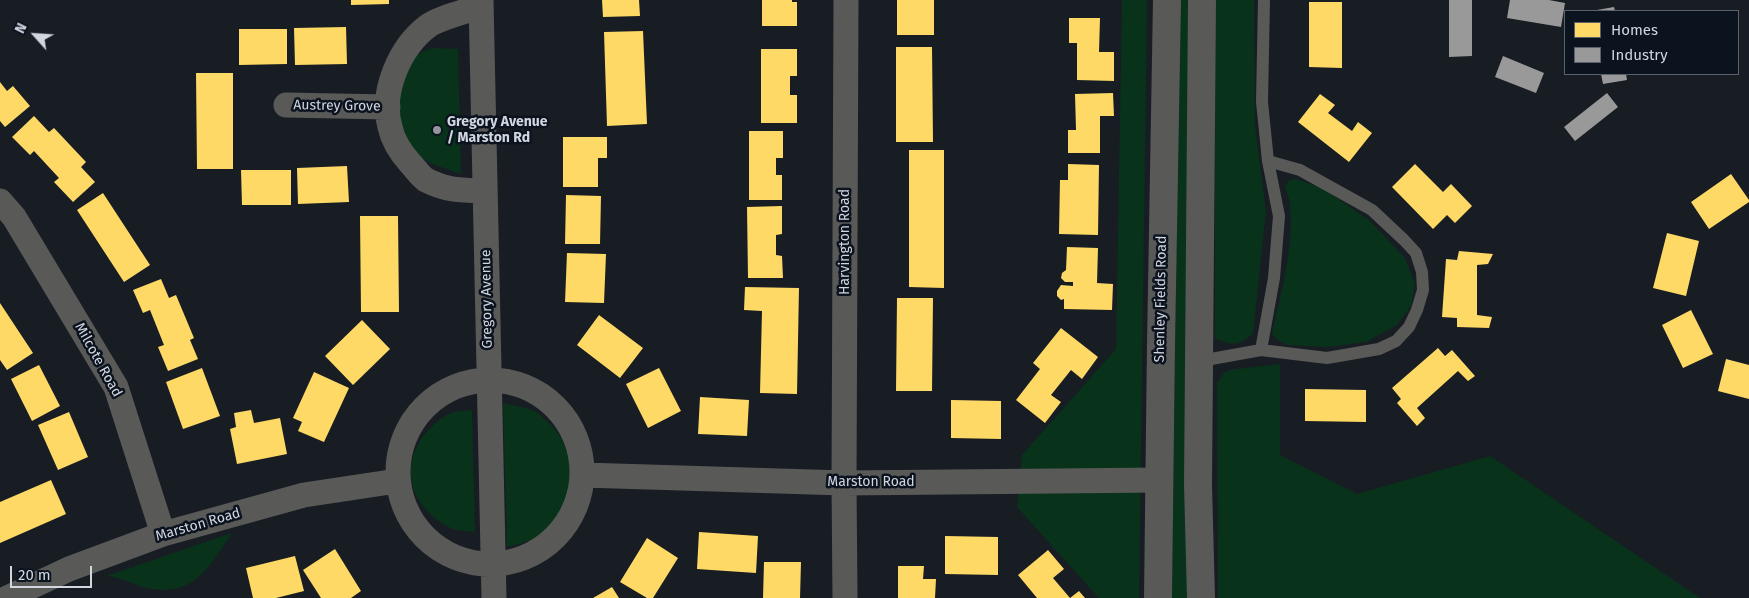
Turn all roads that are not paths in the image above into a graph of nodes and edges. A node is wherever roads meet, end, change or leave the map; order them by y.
1 (846, 0) edge
2 (1167, 0) edge
3 (1202, 0) edge
4 (1264, 0) edge
5 (481, 3) edge
6 (286, 105) dead end
7 (388, 107) junction
8 (1268, 161) junction
9 (485, 191) junction
10 (0, 201) edge
11 (1262, 350) junction
12 (1200, 361) junction
13 (489, 379) junction
14 (582, 475) junction
15 (1160, 480) junction
16 (397, 481) junction
17 (844, 483) junction
18 (162, 534) junction
19 (494, 565) junction
20 (7, 598) edge
21 (494, 598) edge
22 (845, 598) edge
23 (1158, 598) edge
24 (1201, 598) edge

1 - 17 street, Harvington Road
2 - 15 street, Shenley Fields Road
3 - 12 street
4 - 8 lane
5 - 7 street, Austrey Grove
5 - 9 street, Gregory Avenue
6 - 7 street, Austrey Grove
7 - 9 street, Austrey Grove
8 - 11 lane
8 - 11 lane
9 - 13 street, Gregory Avenue
10 - 18 street, Milcote Road
11 - 12 lane
12 - 24 street
13 - 14 street
13 - 16 street
13 - 19 street, Gregory Avenue
14 - 17 street, Marston Road
14 - 19 street
15 - 17 street, Marston Road
15 - 23 street, Shenley Fields Road
16 - 18 street, Marston Road
16 - 19 street
17 - 22 street, Harvington Road
18 - 20 street, Marston Road
19 - 21 street, Gregory Avenue

